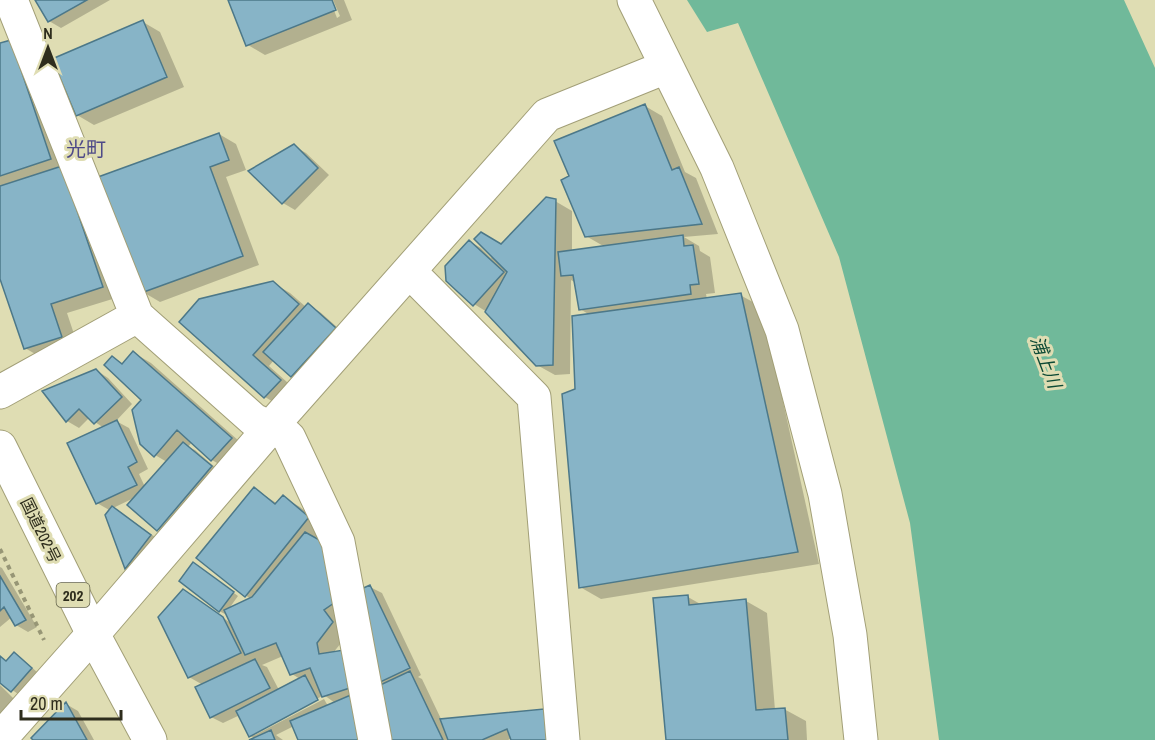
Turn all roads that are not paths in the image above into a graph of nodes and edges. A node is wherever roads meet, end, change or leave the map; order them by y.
1 (11, 0) edge
2 (634, 0) edge
3 (666, 67) junction
4 (409, 271) junction
5 (137, 316) junction
6 (0, 392) edge
7 (270, 428) junction
8 (0, 447) edge
9 (93, 634) junction
10 (0, 739) edge
11 (150, 740) edge
12 (375, 740) edge
13 (563, 740) edge
14 (861, 740) edge

1 - 5 main road
2 - 3 main road
3 - 4 main road
3 - 14 main road
4 - 7 main road
4 - 13 main road
5 - 6 main road
5 - 7 main road
7 - 9 main road
7 - 12 main road
8 - 9 main road, 国道202号 / 202
9 - 10 main road
9 - 11 main road, 国道202号 / 202

